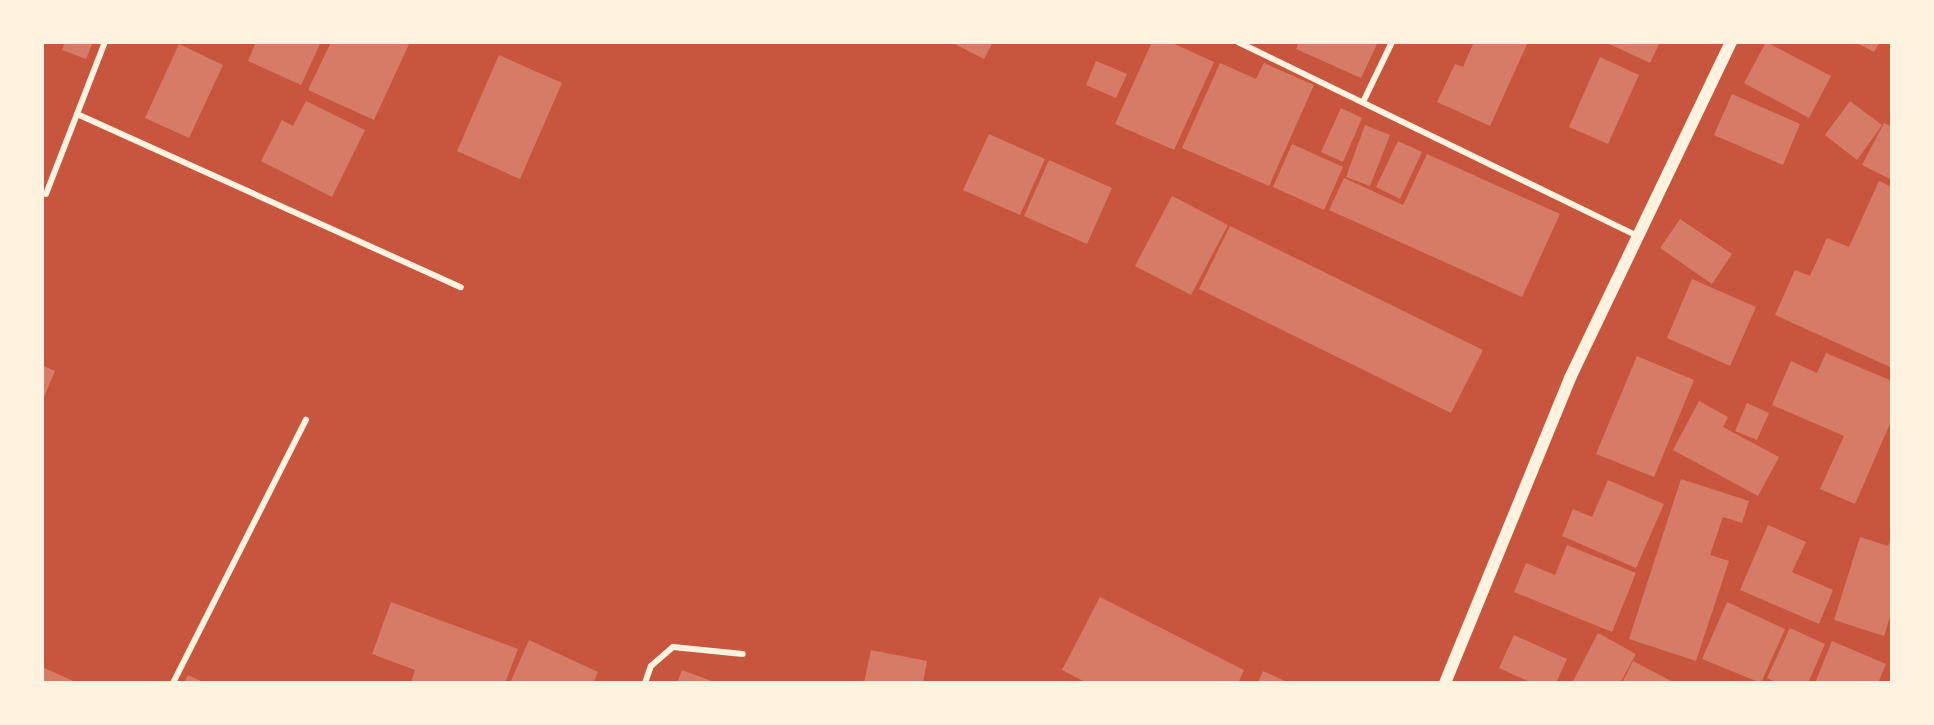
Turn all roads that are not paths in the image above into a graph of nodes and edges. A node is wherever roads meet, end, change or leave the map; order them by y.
1 (105, 42) edge
2 (1238, 42) edge
3 (1392, 42) edge
4 (1731, 42) edge
5 (1364, 100) junction
6 (77, 114) junction
7 (46, 194) dead end
8 (1638, 236) junction
9 (460, 287) dead end
10 (306, 420) dead end
11 (743, 654) dead end
12 (173, 683) edge
13 (645, 683) edge
14 (1445, 683) edge

1 - 6 street
2 - 5 street
3 - 5 street
4 - 8 main road
5 - 8 street
6 - 7 street
6 - 9 street
8 - 14 main road
10 - 12 street
11 - 13 street

